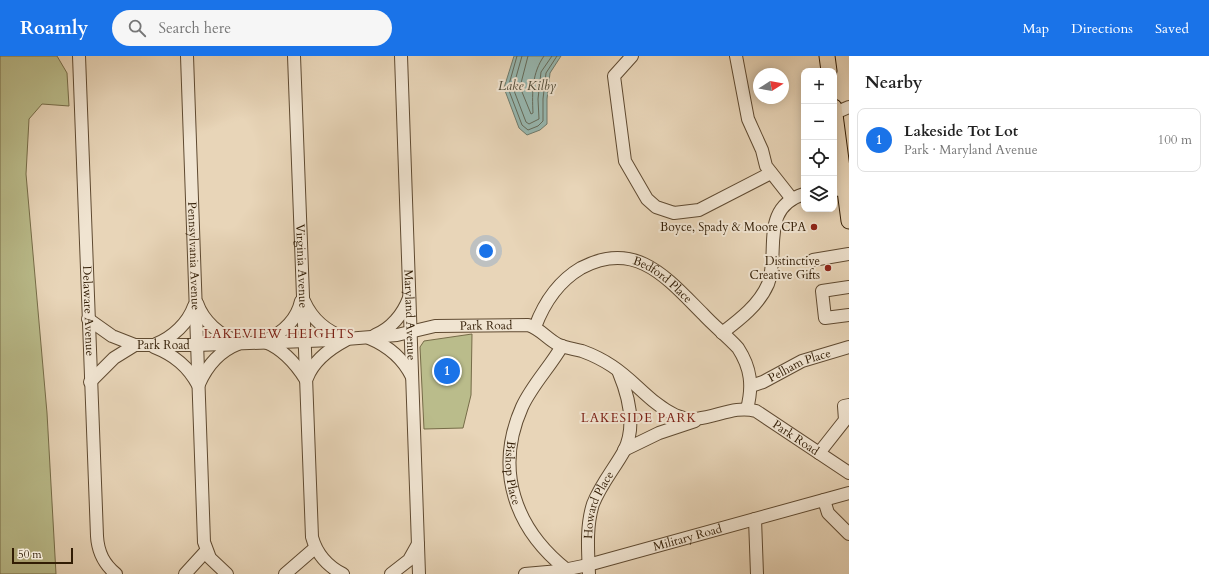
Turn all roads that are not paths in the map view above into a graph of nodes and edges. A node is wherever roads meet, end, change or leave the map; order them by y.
1 (79, 56) edge
2 (187, 56) edge
3 (294, 56) edge
4 (401, 56) edge
5 (632, 56) edge
6 (736, 56) edge
7 (827, 56) edge
8 (829, 68) edge
9 (849, 107) edge
10 (837, 109) edge
11 (836, 140) edge
12 (771, 173) junction
13 (840, 189) edge
14 (801, 195) edge
15 (792, 199) junction
16 (848, 204) edge
17 (849, 221) edge
18 (849, 254) edge
19 (813, 260) dead end
20 (849, 287) edge
21 (410, 294) junction
22 (195, 296) junction
23 (302, 296) junction
24 (849, 315) edge
25 (88, 318) junction
26 (535, 327) junction
27 (412, 332) junction
28 (722, 332) junction
29 (368, 337) junction
30 (349, 338) junction
31 (304, 340) junction
32 (264, 342) junction
33 (243, 343) junction
34 (135, 345) junction
35 (197, 345) junction
36 (151, 346) junction
37 (562, 346) junction
38 (849, 347) edge
39 (618, 370) junction
40 (413, 380) junction
41 (306, 381) junction
42 (90, 382) junction
43 (199, 386) junction
44 (751, 386) junction
45 (849, 405) edge
46 (747, 409) junction
47 (701, 419) junction
48 (624, 450) junction
49 (819, 453) junction
50 (849, 473) edge
51 (849, 493) edge
52 (824, 500) junction
53 (755, 519) junction
54 (849, 534) edge
55 (419, 540) junction
56 (315, 548) junction
57 (206, 551) junction
58 (104, 569) edge
59 (567, 570) junction
60 (588, 570) edge
61 (116, 574) edge
62 (185, 574) edge
63 (227, 574) edge
64 (285, 574) edge
65 (343, 574) edge
66 (391, 574) edge
67 (419, 574) edge
68 (525, 574) edge
69 (756, 574) edge

1 - 25 street, Delaware Avenue
2 - 22 street, Pennsylvania Avenue
3 - 23 street, Virginia Avenue
4 - 21 street, Maryland Avenue
5 - 12 street
6 - 12 street
7 - 8 main road
9 - 10 street
11 - 13 main road
12 - 15 street
13 - 16 main road
14 - 15 street
15 - 28 street
16 - 17 main road
18 - 19 street
20 - 24 street
21 - 27 street, Maryland Avenue
21 - 29 street
22 - 33 street
22 - 35 street, Pennsylvania Avenue
22 - 36 street
23 - 30 street
23 - 31 street, Virginia Avenue
23 - 32 street
25 - 34 street
25 - 42 street, Delaware Avenue
26 - 27 street, Park Road
26 - 28 street, Bedford Place
26 - 37 street, Park Road
27 - 29 street, Park Road
27 - 40 street, Maryland Avenue
28 - 44 street, Bedford Place
29 - 30 street, Park Road
29 - 40 street
30 - 31 street, Park Road
30 - 41 street
31 - 32 street, Park Road
31 - 41 street, Virginia Avenue
32 - 33 street, Park Road
32 - 41 street
33 - 35 street, Park Road
33 - 43 street
34 - 36 street, Park Road
34 - 42 street, Park Road
35 - 36 street, Park Road
35 - 43 street, Pennsylvania Avenue
36 - 43 street
37 - 39 street, Park Road
37 - 59 street, Bishop Place
38 - 44 street, Pelham Place
39 - 47 street, Park Road
39 - 48 street, Howard Place
40 - 55 street, Maryland Avenue
41 - 56 street, Virginia Avenue
42 - 58 street, Delaware Avenue
43 - 57 street, Pennsylvania Avenue
44 - 46 street, Bedford Place
45 - 49 street
46 - 47 street, Park Road
46 - 49 street, Park Road
47 - 48 street, Howard Place
48 - 60 street, Howard Place
49 - 50 street, Park Road
51 - 52 street, Military Road
52 - 53 street, Military Road
52 - 54 street
53 - 60 street, Military Road
53 - 69 street
55 - 66 street
55 - 67 street, Maryland Avenue
56 - 64 street
56 - 65 street
57 - 62 street
57 - 63 street
58 - 61 street
59 - 60 street, Military Road
59 - 68 street, Military Road

